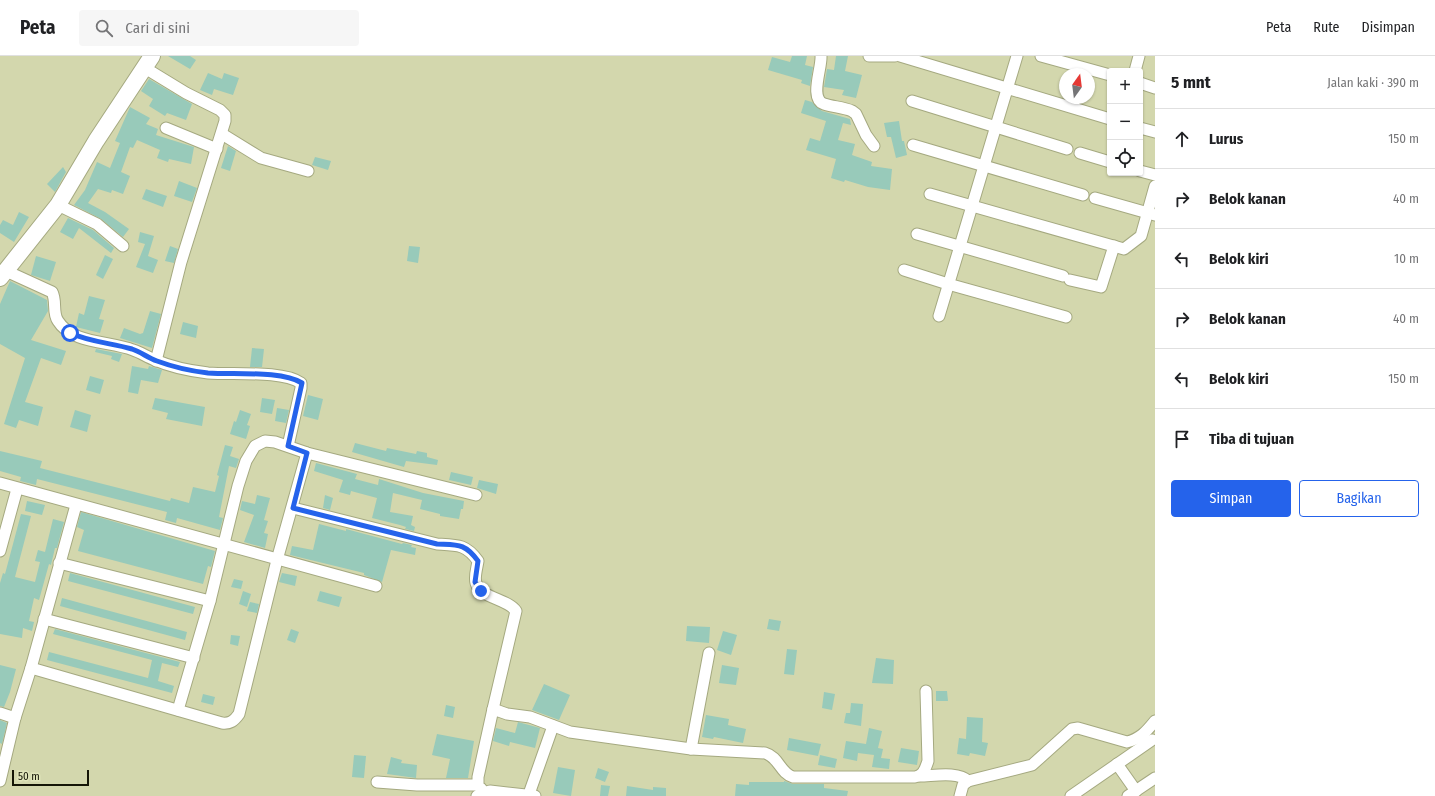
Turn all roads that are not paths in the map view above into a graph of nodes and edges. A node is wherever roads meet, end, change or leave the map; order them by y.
1 (821, 56) edge
2 (869, 56) edge
3 (895, 56) edge
4 (900, 56) edge
5 (1017, 56) edge
6 (1041, 56) edge
7 (1139, 56) edge
8 (148, 62) edge
9 (1135, 68) edge
10 (1107, 74) edge
11 (1143, 84) edge
12 (1008, 88) junction
13 (1155, 88) edge
14 (912, 101) dead end
15 (1107, 118) edge
16 (166, 128) dead end
17 (996, 128) junction
18 (1143, 129) edge
19 (1155, 132) edge
20 (222, 134) junction
21 (913, 145) dead end
22 (874, 146) dead end
23 (217, 149) junction
24 (1067, 149) dead end
25 (1080, 153) dead end
26 (1107, 161) edge
27 (984, 167) junction
28 (308, 171) dead end
29 (1143, 172) edge
30 (1155, 175) edge
31 (1155, 186) edge
32 (930, 194) dead end
33 (1083, 195) dead end
34 (1095, 198) dead end
35 (58, 205) junction
36 (972, 207) junction
37 (1151, 214) edge
38 (917, 234) dead end
39 (123, 246) dead end
40 (960, 246) junction
41 (1114, 246) junction
42 (904, 270) dead end
43 (3, 274) edge
44 (948, 284) junction
45 (939, 316) dead end
46 (1066, 317) dead end
47 (156, 361) junction
48 (288, 446) junction
49 (307, 453) junction
50 (0, 484) edge
51 (17, 489) junction
52 (476, 495) dead end
53 (76, 505) junction
54 (293, 508) junction
55 (223, 544) junction
56 (0, 551) edge
57 (277, 560) junction
58 (59, 563) junction
59 (376, 586) dead end
60 (210, 601) junction
61 (44, 619) junction
62 (709, 653) dead end
63 (194, 658) junction
64 (31, 668) junction
65 (926, 691) dead end
66 (493, 709) junction
67 (178, 710) junction
68 (0, 714) edge
69 (15, 718) junction
70 (1155, 721) edge
71 (553, 726) junction
72 (1151, 738) edge
73 (691, 749) junction
74 (1117, 764) junction
75 (920, 776) junction
76 (1155, 778) edge
77 (0, 781) edge
78 (968, 781) junction
79 (377, 782) dead end
80 (480, 791) edge
81 (1132, 793) edge
82 (533, 795) edge
83 (960, 796) edge
84 (1071, 796) edge

1 - 22 street
2 - 3 street
4 - 12 street
5 - 12 street
6 - 10 street
7 - 9 street
8 - 20 street
8 - 35 street
11 - 13 street
12 - 15 street
12 - 17 street
14 - 17 street
16 - 23 street
17 - 24 street
17 - 27 street
18 - 19 street
20 - 23 street
20 - 28 street
21 - 27 street
23 - 47 street
25 - 26 street
27 - 33 street
27 - 36 street
29 - 30 street
31 - 37 street
32 - 36 street
34 - 37 street
35 - 39 street
35 - 43 street
36 - 40 street
36 - 41 street
37 - 41 street
38 - 40 street
40 - 41 street
40 - 44 street
42 - 44 street
43 - 47 street
44 - 45 street
44 - 46 street
47 - 48 street
48 - 49 street
48 - 55 street
49 - 52 street
49 - 54 street
50 - 51 street
51 - 53 street
51 - 56 street
53 - 55 street
53 - 58 street
54 - 57 street
54 - 66 street
55 - 57 street
55 - 60 street
57 - 59 street
57 - 67 street
58 - 60 street
58 - 61 street
60 - 63 street
61 - 63 street
61 - 64 street
62 - 73 street
63 - 67 street
64 - 67 street
64 - 69 street
65 - 75 street
66 - 71 street
66 - 80 street
68 - 69 street
69 - 77 street
70 - 72 street
71 - 73 street
71 - 82 street
72 - 74 street
72 - 78 street
73 - 75 street
74 - 81 street
74 - 84 street
75 - 78 street
76 - 81 street
78 - 83 street
79 - 80 street
80 - 82 street

